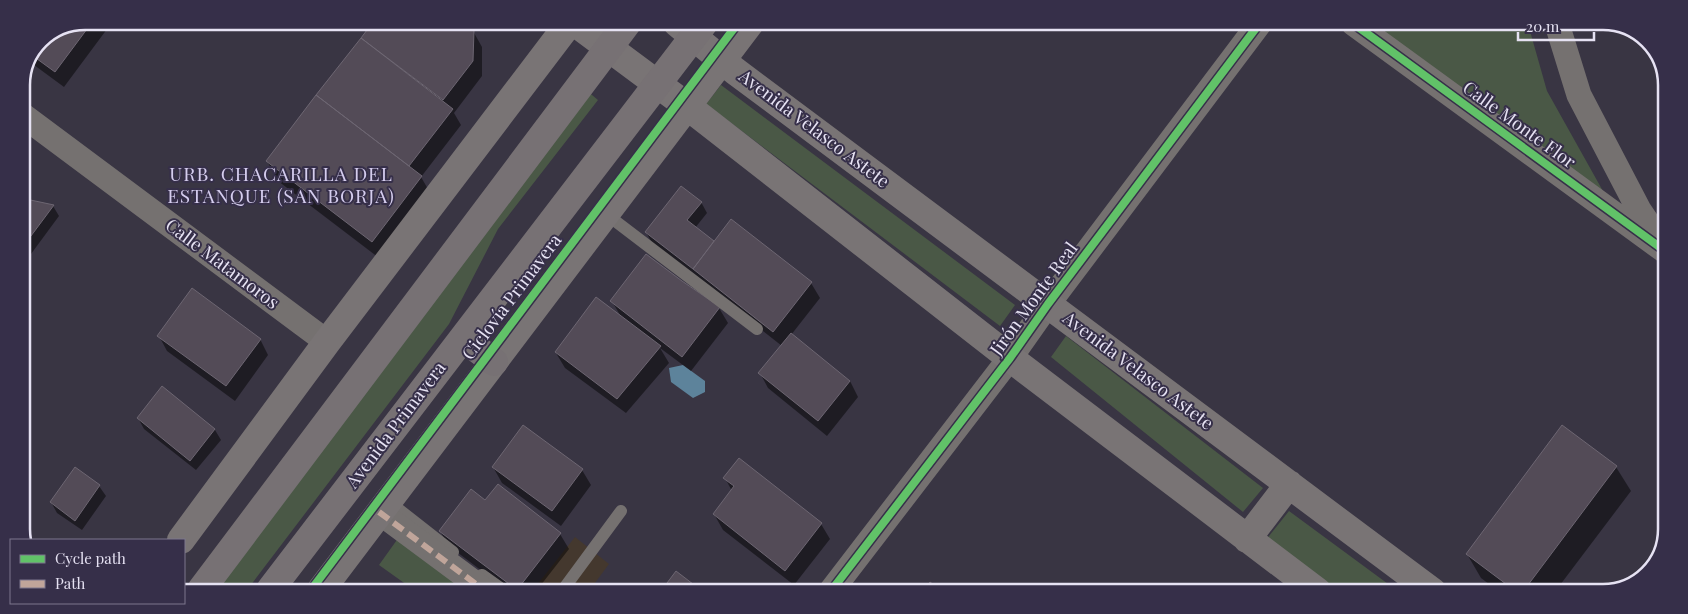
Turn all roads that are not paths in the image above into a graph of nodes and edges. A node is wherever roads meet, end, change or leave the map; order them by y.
1 (564, 30) edge
2 (584, 30) edge
3 (622, 30) edge
4 (690, 30) edge
5 (695, 30) edge
6 (745, 30) edge
7 (1254, 30) edge
8 (1362, 30) edge
9 (1559, 30) edge
10 (608, 48) junction
11 (723, 60) junction
12 (658, 84) junction
13 (688, 106) junction
14 (30, 121) edge
15 (606, 214) junction
16 (1658, 237) edge
17 (1658, 243) edge
18 (1048, 304) junction
19 (757, 329) dead end
20 (463, 338) junction
21 (327, 342) junction
22 (1010, 358) junction
23 (494, 362) junction
24 (1288, 484) junction
25 (384, 506) junction
26 (621, 511) dead end
27 (182, 539) edge
28 (1247, 539) junction
29 (206, 584) edge
30 (275, 584) edge
31 (326, 584) edge
32 (477, 584) edge
33 (494, 584) edge
34 (566, 584) edge
35 (835, 584) edge
36 (1307, 584) edge
37 (1422, 584) edge

1 - 21 main road
2 - 10 main road
3 - 10 main road
4 - 12 main road, Avenida Primavera
5 - 11 main road, Avenida Velasco Astete
6 - 11 main road
7 - 18 street, Jirón Monte Real
8 - 17 street, Calle Monte Flor
9 - 16 street, Calle Monte Flor
10 - 12 main road
10 - 29 main road
11 - 13 main road
11 - 18 main road, Avenida Velasco Astete
12 - 13 main road
12 - 20 main road, Avenida Primavera
13 - 15 main road
13 - 22 main road
14 - 21 street, Calle Matamoros
15 - 19 lane
15 - 23 main road
18 - 22 street, Jirón Monte Real
18 - 24 main road, Avenida Velasco Astete
20 - 23 main road
20 - 30 main road, Avenida Primavera
21 - 27 main road
22 - 28 main road
22 - 35 street, Jirón Monte Real
23 - 25 main road
24 - 28 main road
24 - 37 main road, Avenida Velasco Astete
25 - 31 main road
25 - 32 street
25 - 33 lane
26 - 34 lane
28 - 36 main road

